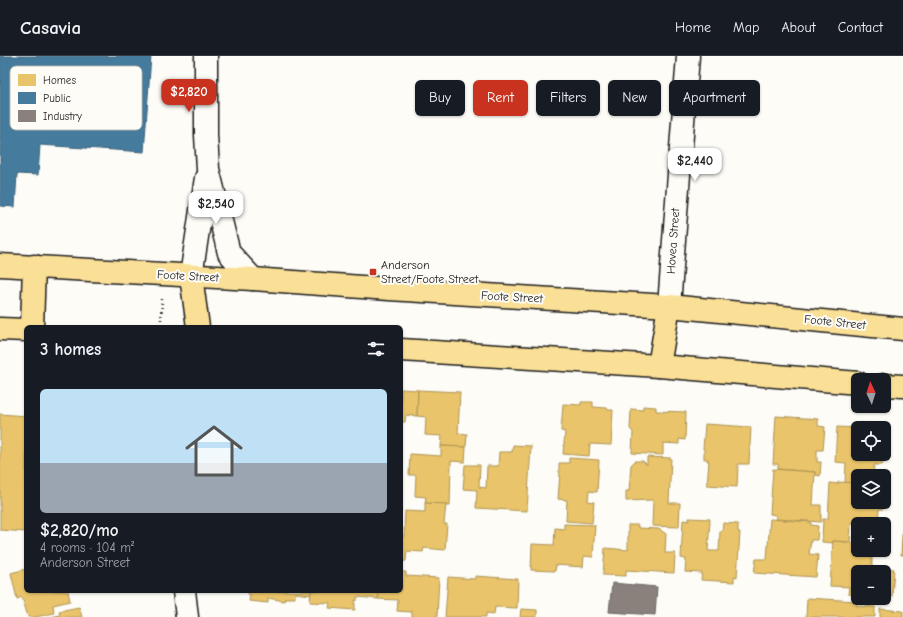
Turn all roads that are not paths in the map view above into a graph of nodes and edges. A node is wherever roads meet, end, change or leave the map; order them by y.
1 (206, 56) edge
2 (688, 56) edge
3 (208, 169) junction
4 (0, 264) edge
5 (34, 266) junction
6 (191, 276) junction
7 (253, 279) junction
8 (668, 306) junction
9 (32, 325) edge
10 (198, 325) edge
11 (0, 329) edge
12 (903, 329) edge
13 (24, 330) edge
14 (403, 350) edge
15 (659, 366) junction
16 (851, 382) edge
17 (891, 385) edge
18 (903, 386) edge
19 (184, 593) edge
20 (186, 617) edge

1 - 3 street
2 - 8 street, Hovea Street
3 - 6 street
3 - 7 street
4 - 5 main road, Foote Street
5 - 6 main road, Foote Street
5 - 9 main road
6 - 7 main road, Foote Street
6 - 10 main road
7 - 8 main road, Foote Street
8 - 12 main road, Foote Street
8 - 15 main road
11 - 13 main road
14 - 15 main road
15 - 16 main road
17 - 18 main road
19 - 20 street

